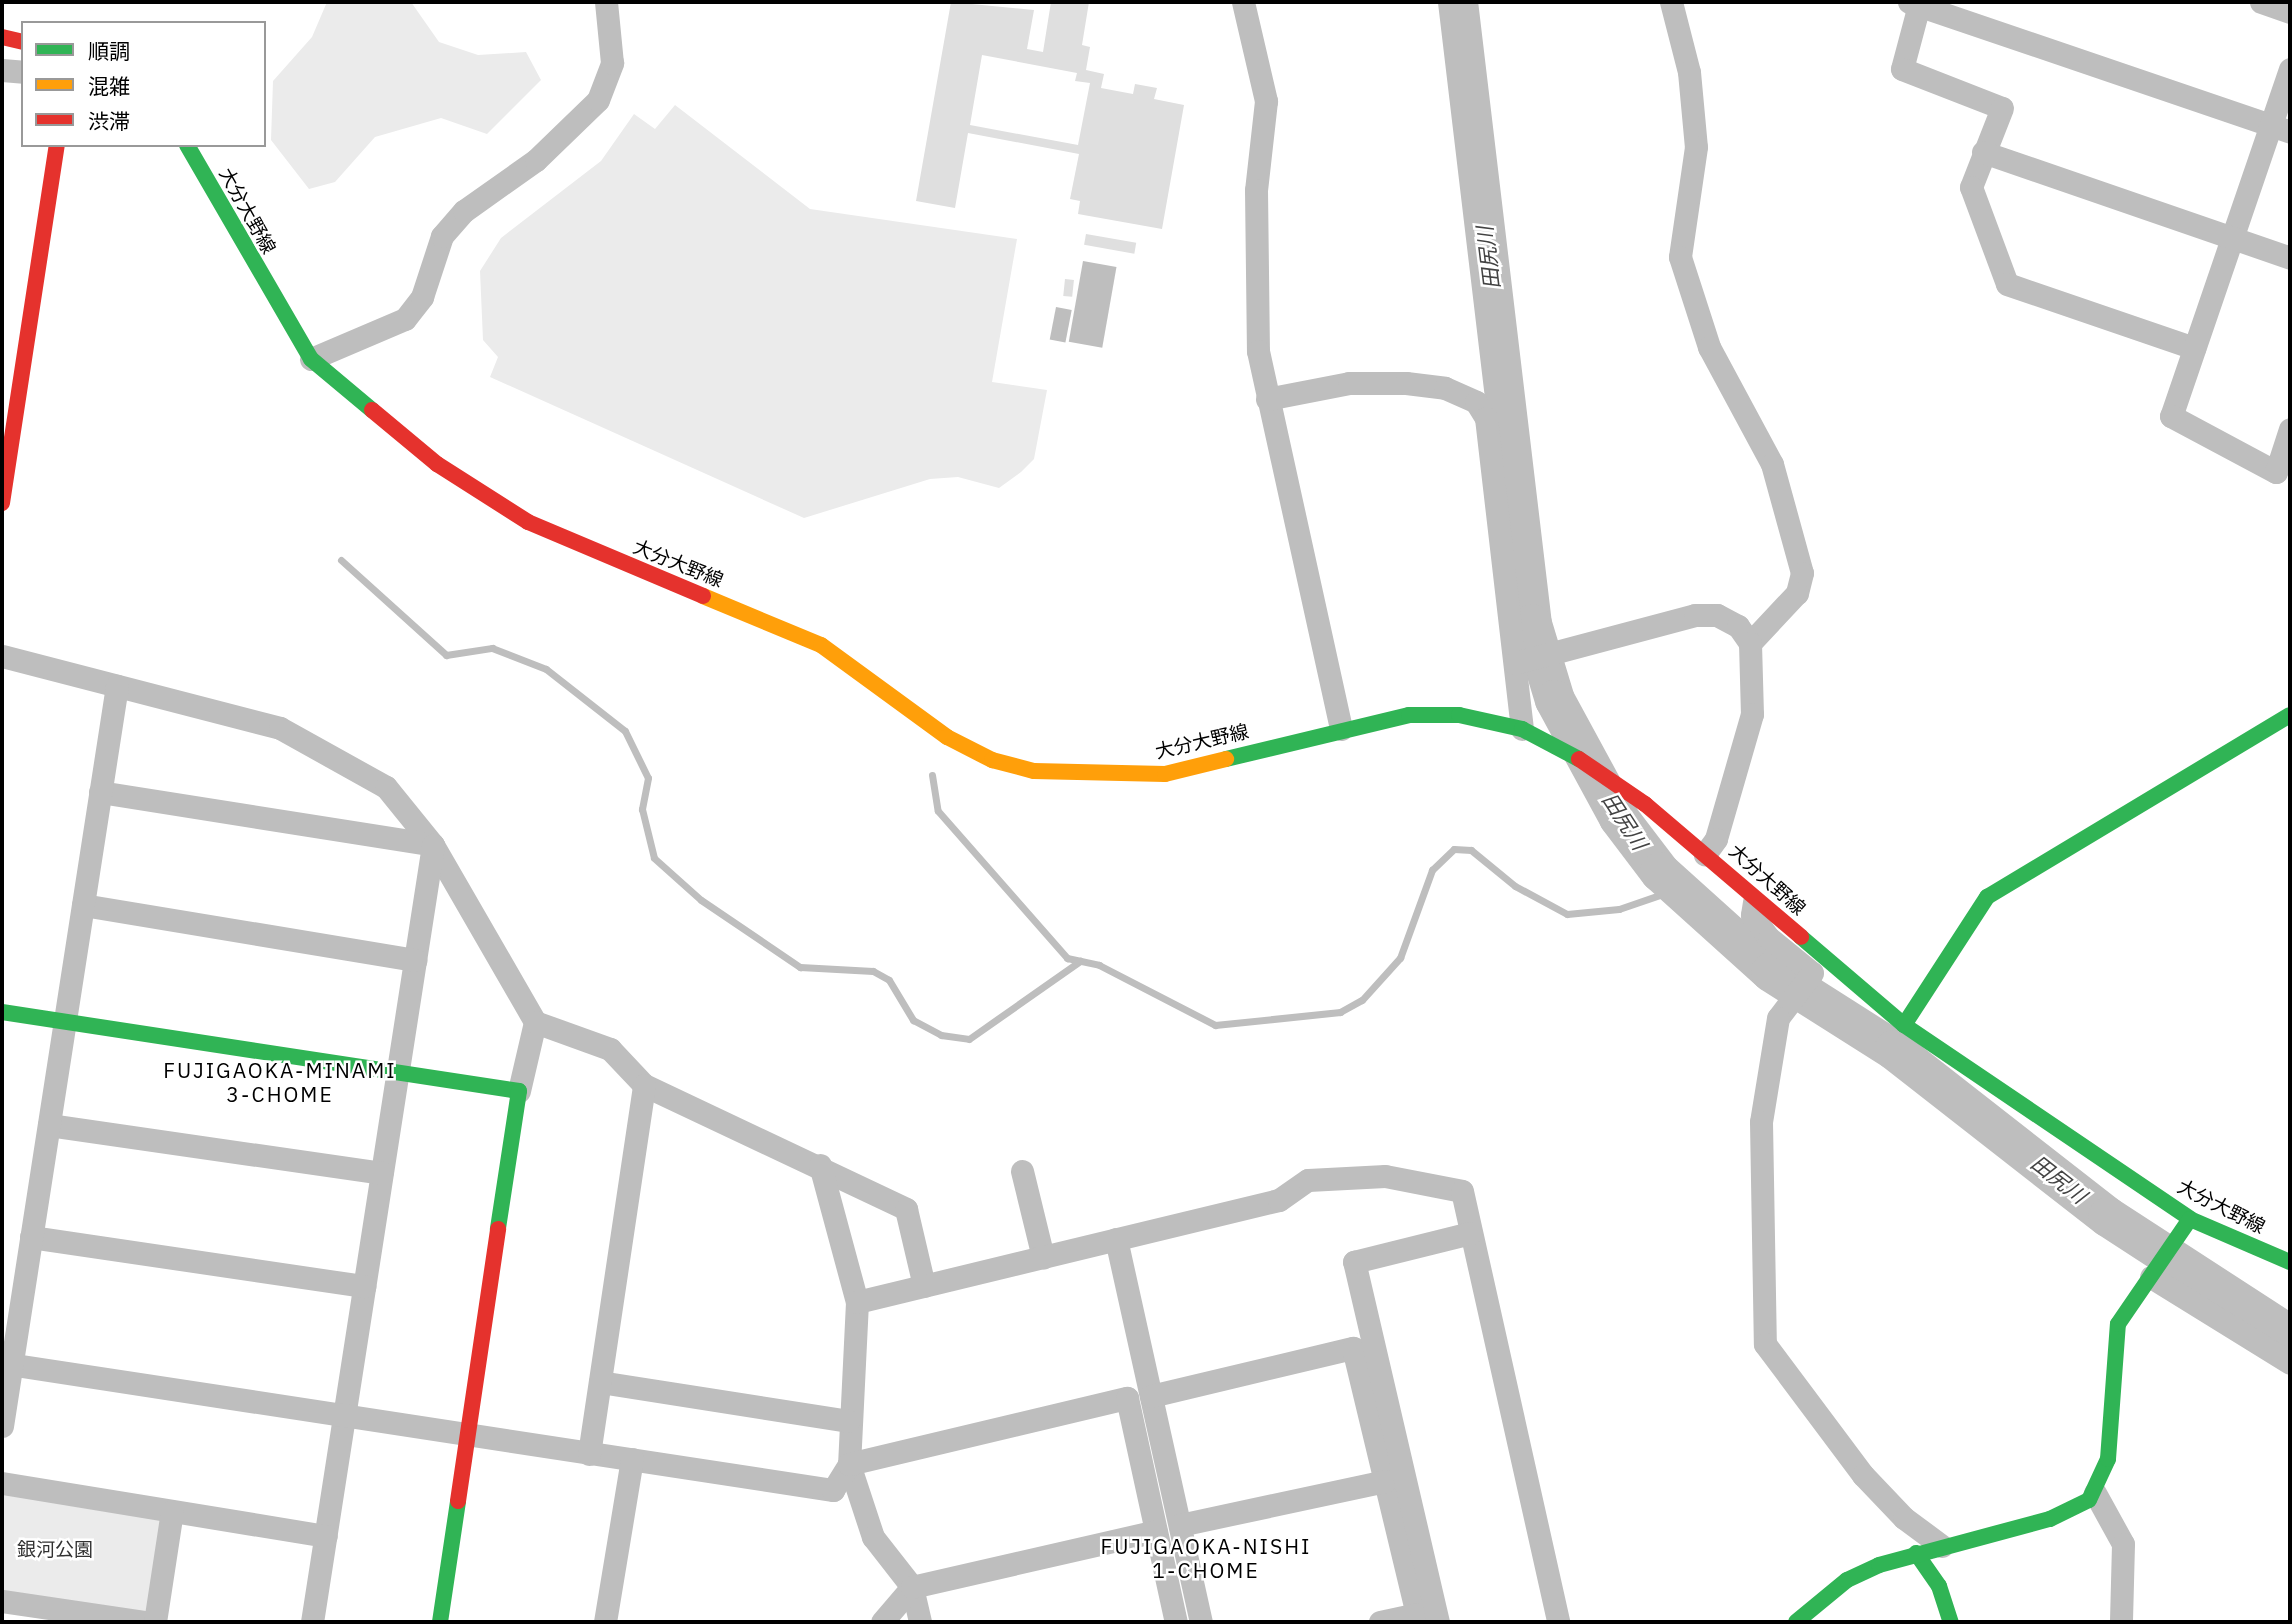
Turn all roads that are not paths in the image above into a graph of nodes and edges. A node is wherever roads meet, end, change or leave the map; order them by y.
1 (606, 2) edge
2 (1243, 2) edge
3 (1671, 2) edge
4 (2260, 2) edge
5 (1914, 3) edge
6 (2290, 12) edge
7 (2, 37) edge
8 (21, 42) edge
9 (2290, 69) edge
10 (2, 70) edge
11 (21, 72) edge
12 (2281, 128) edge
13 (57, 147) edge
14 (188, 147) edge
15 (1983, 152) junction
16 (2232, 238) junction
17 (2290, 258) edge
18 (2194, 348) junction
19 (312, 359) junction
20 (1267, 399) junction
21 (2290, 429) edge
22 (2, 503) edge
23 (1750, 643) junction
24 (2, 656) edge
25 (1515, 663) junction
26 (117, 686) junction
27 (2290, 715) edge
28 (1341, 729) junction
29 (1522, 729) junction
30 (100, 792) junction
31 (433, 845) junction
32 (1706, 854) junction
33 (1754, 898) junction
34 (83, 905) junction
35 (415, 960) junction
36 (2, 1012) edge
37 (65, 1021) junction
38 (535, 1022) junction
39 (1903, 1025) junction
40 (397, 1072) junction
41 (643, 1084) junction
42 (519, 1091) junction
43 (48, 1125) junction
44 (820, 1165) junction
45 (1022, 1171) dead end
46 (382, 1173) junction
47 (2190, 1219) junction
48 (1470, 1233) junction
49 (31, 1237) junction
50 (1116, 1239) junction
51 (1042, 1257) junction
52 (2290, 1262) edge
53 (2153, 1274) junction
54 (364, 1286) junction
55 (924, 1286) junction
56 (858, 1302) junction
57 (2290, 1363) edge
58 (6, 1364) edge
59 (600, 1382) junction
60 (1151, 1396) junction
61 (345, 1415) junction
62 (848, 1421) junction
63 (2, 1426) edge
64 (466, 1434) junction
65 (589, 1454) junction
66 (632, 1459) junction
67 (849, 1464) junction
68 (1385, 1481) junction
69 (2, 1483) edge
70 (2095, 1493) junction
71 (172, 1511) junction
72 (1180, 1525) junction
73 (1156, 1531) junction
74 (326, 1536) junction
75 (1942, 1546) junction
76 (1916, 1553) junction
77 (912, 1587) junction
78 (2, 1601) edge
79 (145, 1622) edge
80 (155, 1622) edge
81 (312, 1622) edge
82 (440, 1622) edge
83 (605, 1622) edge
84 (883, 1622) edge
85 (920, 1622) edge
86 (1176, 1622) edge
87 (1201, 1622) edge
88 (1381, 1622) edge
89 (1438, 1622) edge
90 (1558, 1622) edge
91 (1796, 1622) edge
92 (1951, 1622) edge
93 (2121, 1622) edge

1 - 19 street
2 - 20 street
3 - 23 street
4 - 6 street
5 - 12 street
5 - 15 street
7 - 8 main road
9 - 12 street
10 - 11 street
12 - 16 street
13 - 22 main road
14 - 19 main road, 大分大野線
15 - 16 street
15 - 18 street
16 - 17 street
16 - 18 street
18 - 21 street
19 - 28 main road, 大分大野線
20 - 25 street
20 - 28 street
23 - 25 street
23 - 32 street
24 - 26 street
25 - 29 street
26 - 30 street
26 - 31 street
27 - 39 main road
28 - 29 main road, 大分大野線
29 - 32 main road, 大分大野線
30 - 31 street
30 - 34 street
31 - 35 street
31 - 38 street
32 - 33 main road, 大分大野線
33 - 39 main road, 大分大野線
33 - 75 street
34 - 35 street
34 - 37 street
35 - 40 street
36 - 37 main road
37 - 40 main road
37 - 43 street
38 - 41 street
38 - 42 street
39 - 47 main road, 大分大野線
40 - 42 main road
40 - 46 street
41 - 44 street
41 - 59 street
42 - 64 main road
43 - 46 street
43 - 49 street
44 - 55 street
44 - 56 street
45 - 51 street
46 - 54 street
47 - 52 main road, 大分大野線
47 - 53 main road
48 - 50 street
48 - 89 street
48 - 90 street
49 - 54 street
49 - 58 street
50 - 51 street
50 - 60 street
51 - 55 street
53 - 57 street
53 - 70 main road
54 - 61 street
55 - 56 street
56 - 62 street
58 - 61 street
58 - 63 street
59 - 62 street
59 - 65 street
60 - 68 street
60 - 72 street
61 - 64 street
61 - 74 street
62 - 67 street
64 - 65 street
64 - 82 main road
65 - 66 street
66 - 67 street
66 - 83 street
67 - 73 street
67 - 77 street
68 - 72 street
68 - 88 street
69 - 71 street
70 - 75 main road
70 - 93 street
71 - 74 street
71 - 80 street
72 - 87 street
73 - 77 street
73 - 86 street
74 - 81 street
75 - 76 main road
76 - 91 main road
76 - 92 main road
77 - 84 street
77 - 85 street
78 - 79 street

